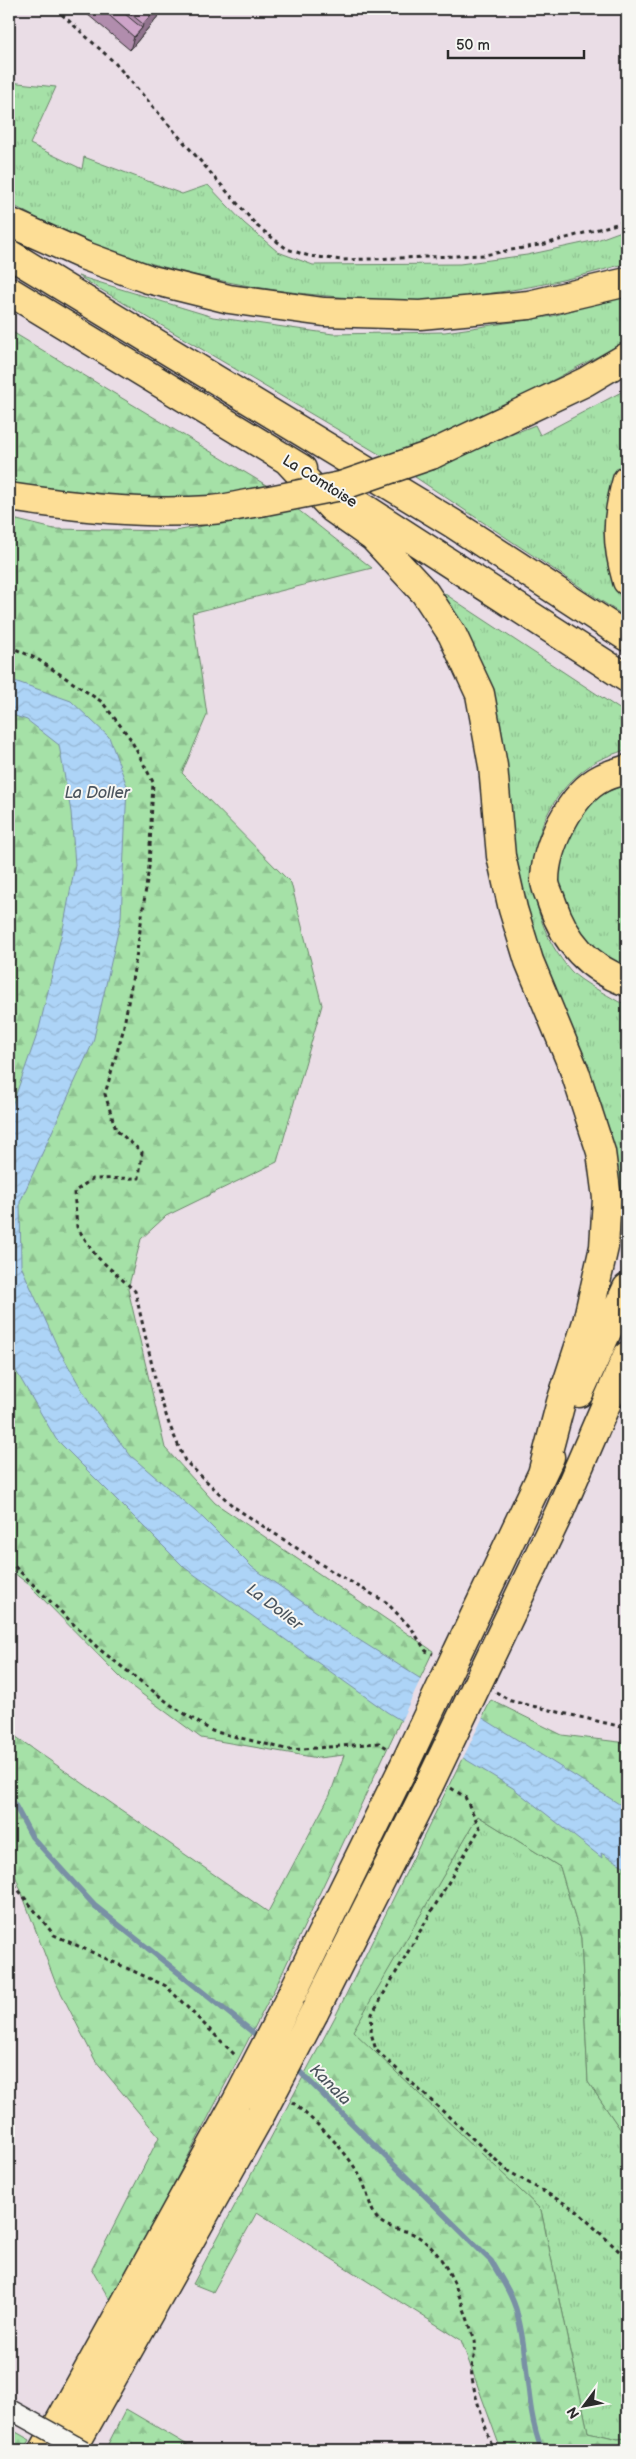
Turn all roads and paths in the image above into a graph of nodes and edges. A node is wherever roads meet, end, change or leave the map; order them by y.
1 (56, 9) edge
2 (627, 221) edge
3 (9, 222) edge
4 (9, 254) edge
5 (627, 282) edge
6 (9, 292) edge
7 (627, 357) edge
8 (287, 460) junction
9 (627, 480) edge
10 (9, 497) edge
11 (627, 581) edge
12 (627, 637) edge
13 (9, 646) edge
14 (627, 678) edge
15 (627, 769) edge
16 (627, 982) edge
17 (627, 1288) edge
18 (627, 1356) edge
19 (627, 1380) edge
20 (592, 1434) junction
21 (542, 1474) junction
22 (333, 1572) dead end
23 (9, 1878) edge
24 (242, 2060) dead end
25 (290, 2101) dead end
26 (11, 2410) dead end
27 (44, 2450) edge
28 (72, 2450) edge
29 (82, 2450) edge
30 (493, 2450) edge

1 - 2 path
3 - 5 highway
4 - 12 highway
6 - 8 highway, La Comtoise
7 - 10 highway, bridge
8 - 14 highway, La Comtoise
8 - 21 highway
9 - 11 highway
13 - 22 path
15 - 16 highway
17 - 21 highway
18 - 20 highway
19 - 20 highway
20 - 28 highway, bridge
21 - 27 highway, bridge
23 - 24 path
25 - 30 path
26 - 29 street, bridge

